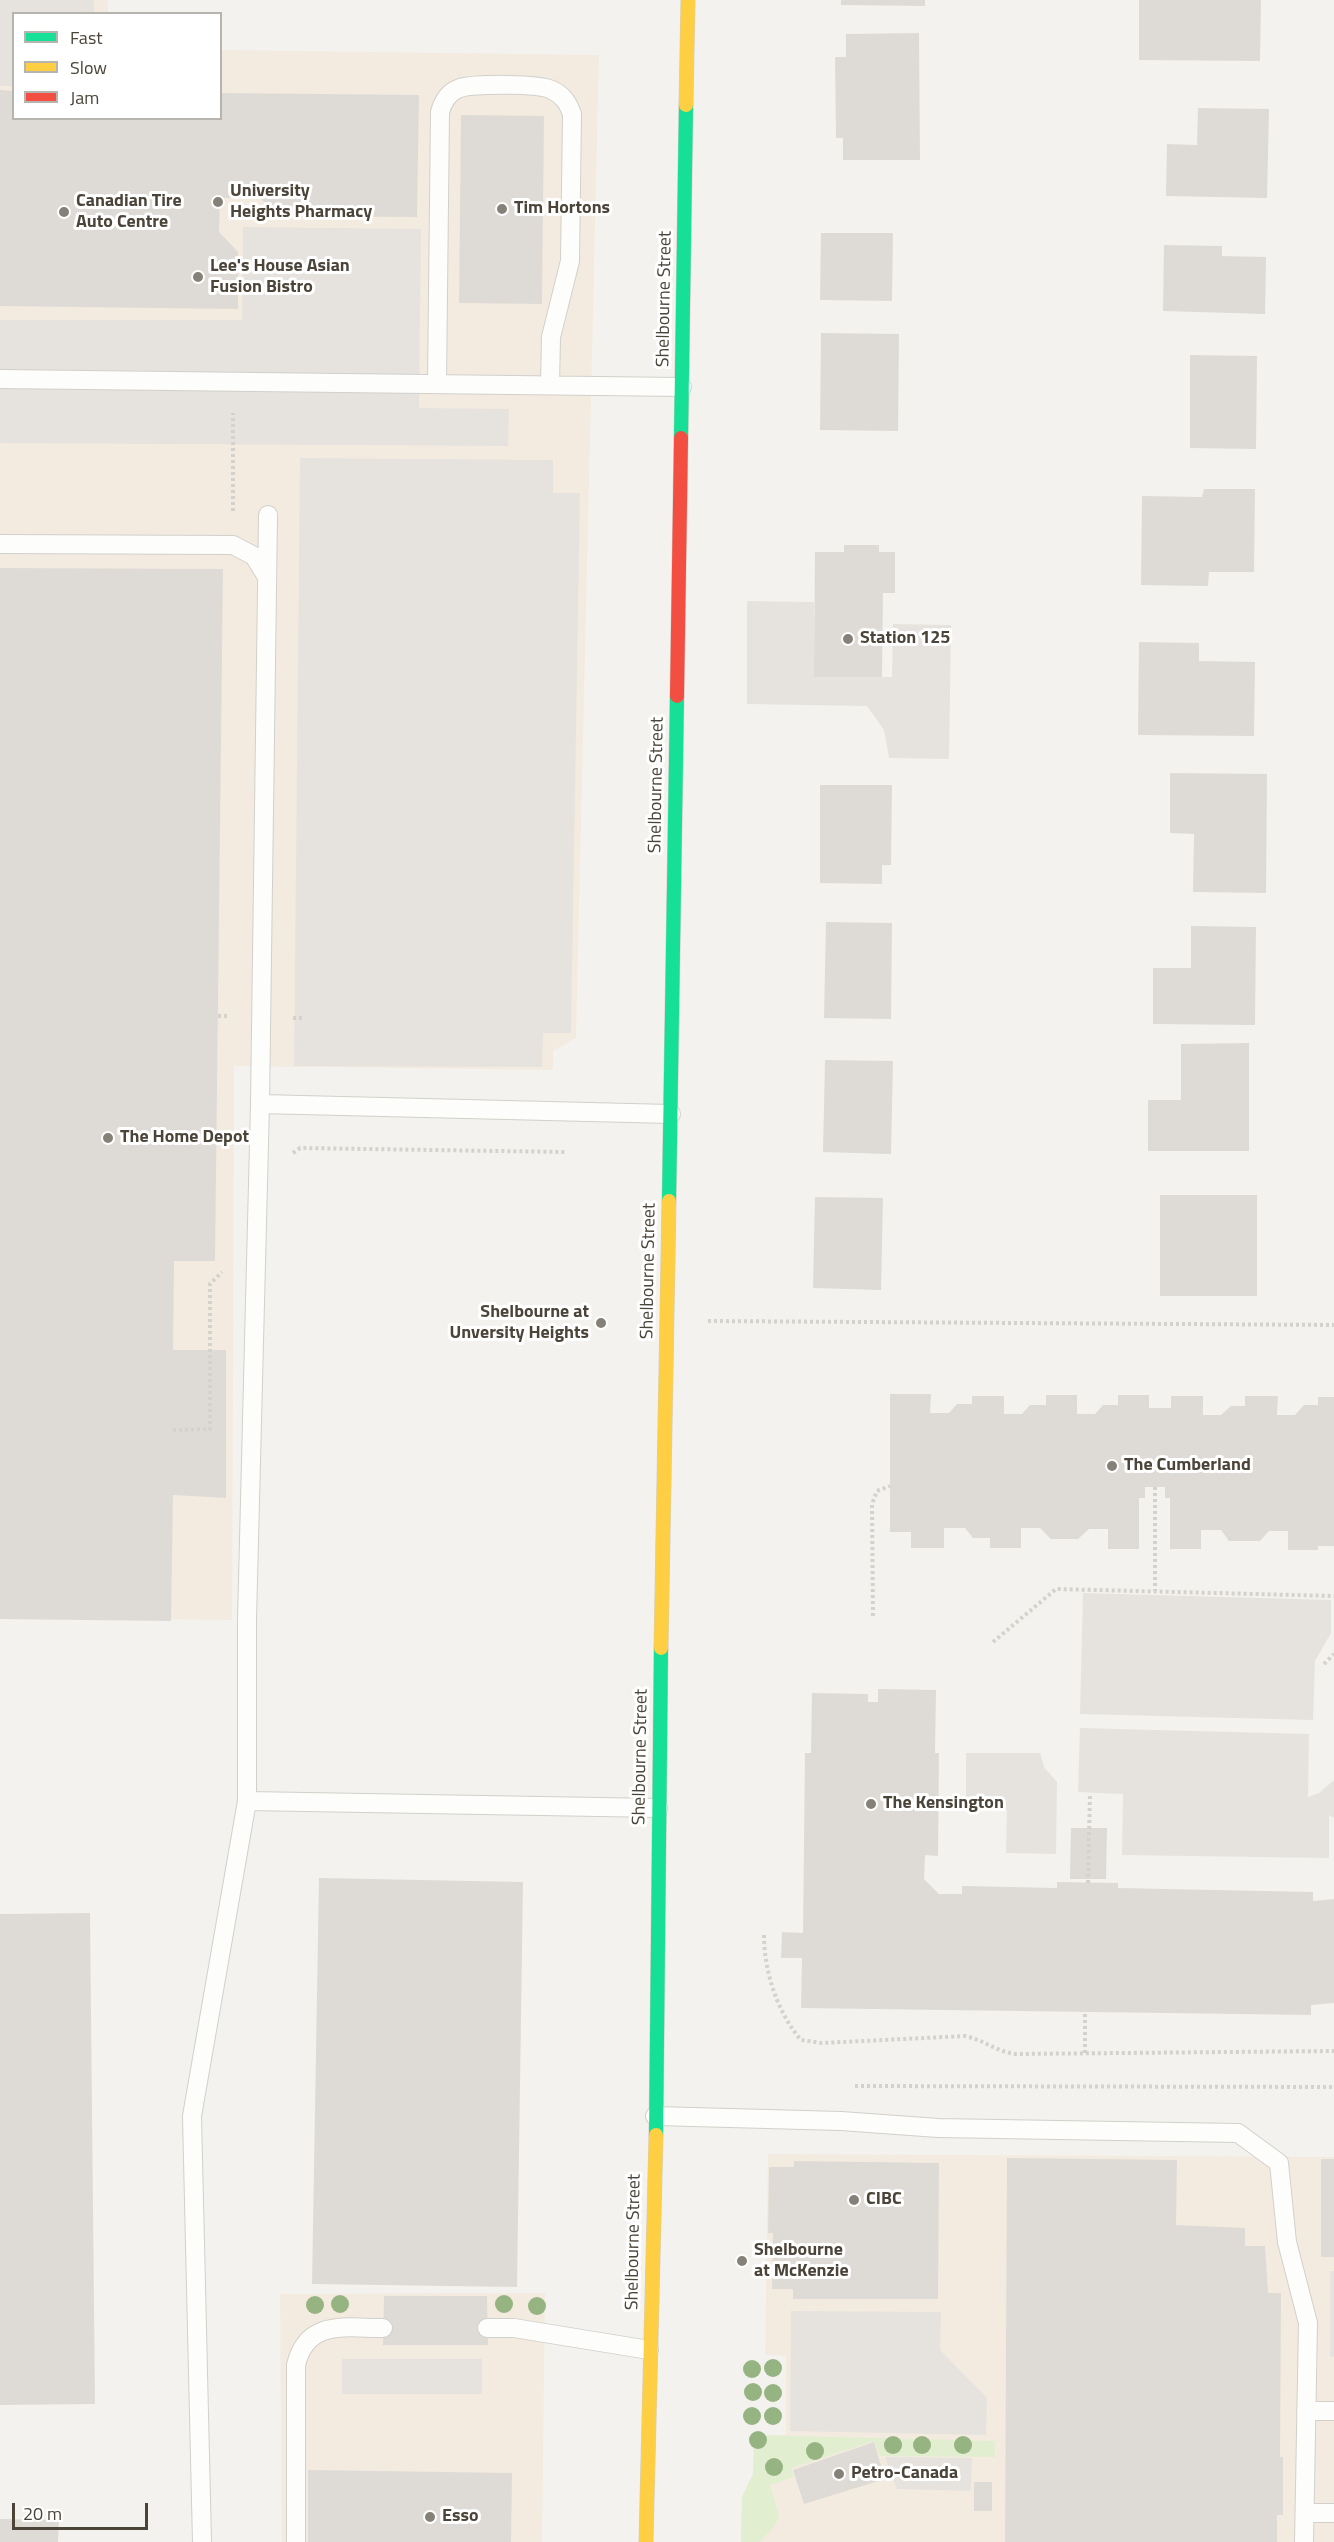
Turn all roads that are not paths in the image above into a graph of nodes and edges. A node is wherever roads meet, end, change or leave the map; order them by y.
1 (688, 0) edge
2 (0, 379) edge
3 (436, 384) junction
4 (550, 385) junction
5 (682, 387) junction
6 (268, 515) dead end
7 (0, 544) edge
8 (267, 577) junction
9 (260, 1104) junction
10 (671, 1114) junction
11 (247, 1801) junction
12 (658, 1808) junction
13 (655, 2116) junction
14 (383, 2328) dead end
15 (487, 2328) dead end
16 (649, 2350) junction
17 (1306, 2411) junction
18 (1334, 2411) edge
19 (1305, 2513) junction
20 (1334, 2513) edge
21 (202, 2542) edge
22 (296, 2542) edge
23 (646, 2542) edge
24 (1304, 2542) edge

1 - 5 main road, Shelbourne Street
2 - 3 lane
3 - 4 lane
3 - 4 lane
4 - 5 lane
5 - 10 main road, Shelbourne Street
6 - 8 lane
7 - 8 lane
8 - 9 lane
9 - 10 lane
9 - 11 lane
10 - 12 main road, Shelbourne Street
11 - 12 lane
11 - 21 lane
12 - 13 main road, Shelbourne Street
13 - 16 main road, Shelbourne Street
13 - 17 lane
14 - 22 lane
15 - 16 lane
16 - 23 main road, Shelbourne Street
17 - 18 lane
17 - 19 lane
19 - 20 lane
19 - 24 lane

